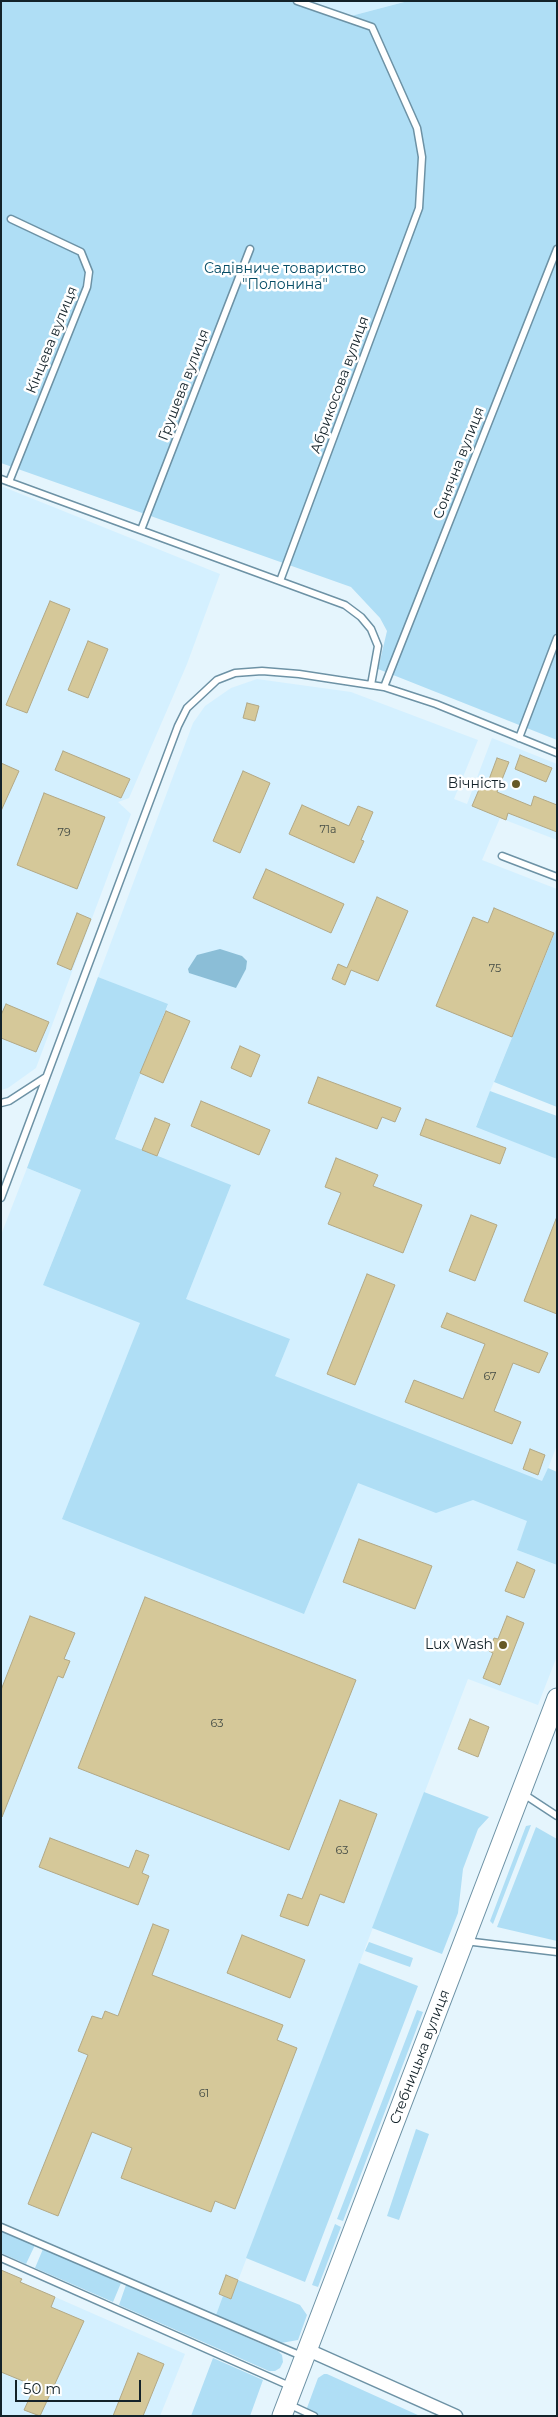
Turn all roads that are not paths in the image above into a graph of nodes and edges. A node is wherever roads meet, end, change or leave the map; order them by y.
1 (296, 1) edge
2 (10, 219) dead end
3 (557, 248) edge
4 (250, 249) dead end
5 (1, 479) edge
6 (9, 482) junction
7 (141, 530) junction
8 (280, 581) junction
9 (557, 638) edge
10 (371, 686) junction
11 (384, 688) junction
12 (520, 736) junction
13 (557, 753) edge
14 (502, 856) dead end
15 (557, 877) edge
16 (46, 1077) junction
17 (1, 1103) edge
18 (1, 1198) edge
19 (557, 1698) edge
20 (521, 1792) junction
21 (557, 1816) edge
22 (464, 1941) junction
23 (557, 1952) edge
24 (1, 2227) edge
25 (1, 2258) edge
26 (306, 2354) junction
27 (288, 2402) edge
28 (314, 2416) edge
29 (456, 2416) edge

1 - 8 lane, Абрикосова вулиця
2 - 6 lane, Кінцева вулиця
3 - 11 lane, Сонячна вулиця
4 - 7 lane, Грушева вулиця
5 - 6 lane
6 - 7 lane
7 - 8 lane
8 - 10 lane
9 - 12 lane
10 - 11 lane
10 - 16 lane
11 - 12 lane
12 - 13 lane
14 - 15 lane
16 - 17 lane
16 - 18 lane
19 - 20 street, Стебницька вулиця
20 - 21 lane
20 - 22 street, Стебницька вулиця
22 - 23 lane
22 - 26 street, Стебницька вулиця
24 - 26 lane
25 - 27 lane
26 - 27 street, Стебницька вулиця
26 - 29 street
27 - 28 lane

